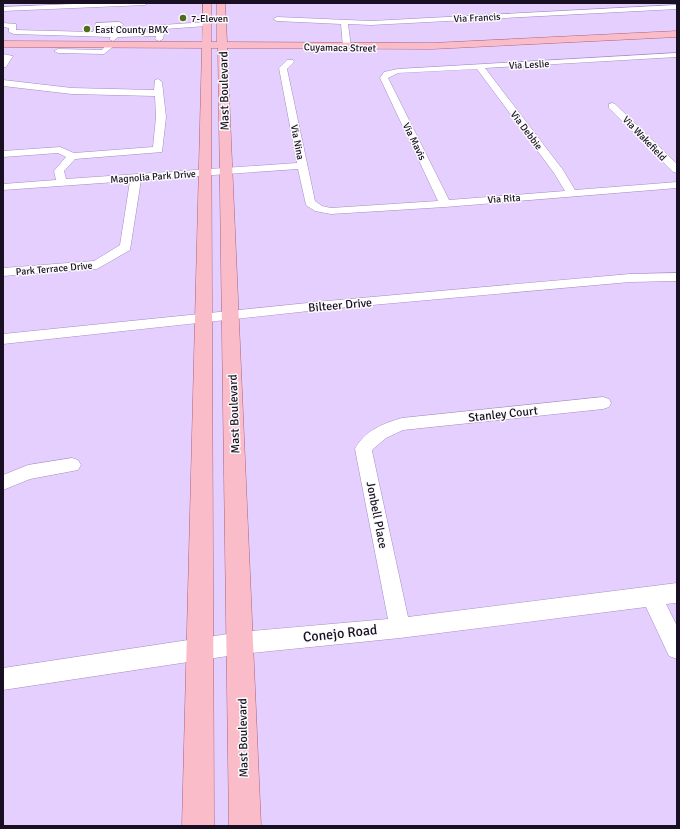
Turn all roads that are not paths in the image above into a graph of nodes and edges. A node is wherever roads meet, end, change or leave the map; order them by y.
1 (145, 3) edge
2 (207, 3) edge
3 (221, 3) edge
4 (100, 4) edge
5 (675, 8) edge
6 (4, 11) edge
7 (277, 19) dead end
8 (344, 23) junction
9 (3, 25) edge
10 (206, 25) junction
11 (677, 27) edge
12 (96, 34) junction
13 (677, 34) edge
14 (160, 36) junction
15 (3, 39) edge
16 (113, 39) junction
17 (206, 43) junction
18 (223, 43) junction
19 (3, 44) edge
20 (65, 44) junction
21 (347, 44) junction
22 (677, 55) edge
23 (3, 56) edge
24 (290, 62) dead end
25 (3, 64) edge
26 (478, 66) junction
27 (384, 78) joint
28 (158, 82) dead end
29 (3, 84) edge
30 (159, 93) junction
31 (612, 106) dead end
32 (3, 154) edge
33 (72, 156) junction
34 (302, 166) junction
35 (677, 170) edge
36 (227, 171) junction
37 (206, 172) junction
38 (136, 178) junction
39 (62, 183) junction
40 (677, 185) edge
41 (3, 187) edge
42 (572, 194) junction
43 (445, 204) junction
44 (331, 211) joint
45 (3, 272) edge
46 (677, 277) edge
47 (231, 315) junction
48 (205, 318) junction
49 (3, 339) edge
50 (603, 403) dead end
51 (402, 424) joint
52 (72, 465) dead end
53 (3, 483) edge
54 (677, 593) edge
55 (651, 596) junction
56 (400, 628) junction
57 (241, 643) junction
58 (677, 648) edge
59 (200, 649) junction
60 (3, 679) edge
61 (198, 826) edge
62 (245, 826) edge

1 - 4 street
2 - 10 main road, Mast Boulevard
3 - 18 main road, Mast Boulevard
4 - 6 street
5 - 8 street, Via Francis
7 - 8 street, Via Francis
8 - 21 street
9 - 12 street
10 - 14 street
10 - 17 main road, Mast Boulevard
11 - 21 main road, Cuyamaca Street
12 - 16 street
12 - 16 street
13 - 21 main road, Cuyamaca Street
14 - 16 main road, Cuyamaca Street
14 - 17 main road, Cuyamaca Street
15 - 16 main road, Cuyamaca Street
16 - 17 main road, Cuyamaca Street
16 - 20 main road, Cuyamaca Street
16 - 20 street
17 - 18 main road, Cuyamaca Street
17 - 37 main road, Mast Boulevard
18 - 21 main road, Cuyamaca Street
18 - 36 main road, Mast Boulevard
19 - 20 main road, Cuyamaca Street
22 - 26 street, Via Leslie
23 - 25 street
24 - 34 street, Via Nina
26 - 27 street, Via Leslie
26 - 42 street, Via Debbie
27 - 43 street, Via Mavis
28 - 30 street
29 - 30 street
30 - 33 street
31 - 35 street, Via Wakefield
32 - 33 street
33 - 39 street
34 - 36 street, Magnolia Park Drive
34 - 44 street, Via Nina
36 - 37 street, Magnolia Park Drive
36 - 47 main road, Mast Boulevard
37 - 38 street, Magnolia Park Drive
37 - 48 main road, Mast Boulevard
38 - 39 street, Magnolia Park Drive
38 - 45 street, Park Terrace Drive
39 - 41 street, Magnolia Park Drive
40 - 42 street, Via Rita
42 - 43 street, Via Rita
43 - 44 street, Via Rita
46 - 47 street, Bilteer Drive
47 - 48 street, Bilteer Drive
47 - 57 main road, Mast Boulevard
48 - 49 street, Bilteer Drive
48 - 59 main road, Mast Boulevard
50 - 51 street, Stanley Court
51 - 56 street, Jonbell Place
52 - 53 street
54 - 55 street, Conejo Road
55 - 56 street, Conejo Road
55 - 58 street
56 - 57 street, Conejo Road
57 - 59 street, Conejo Road
57 - 62 main road, Mast Boulevard
59 - 60 street, Conejo Road
59 - 61 main road, Mast Boulevard

